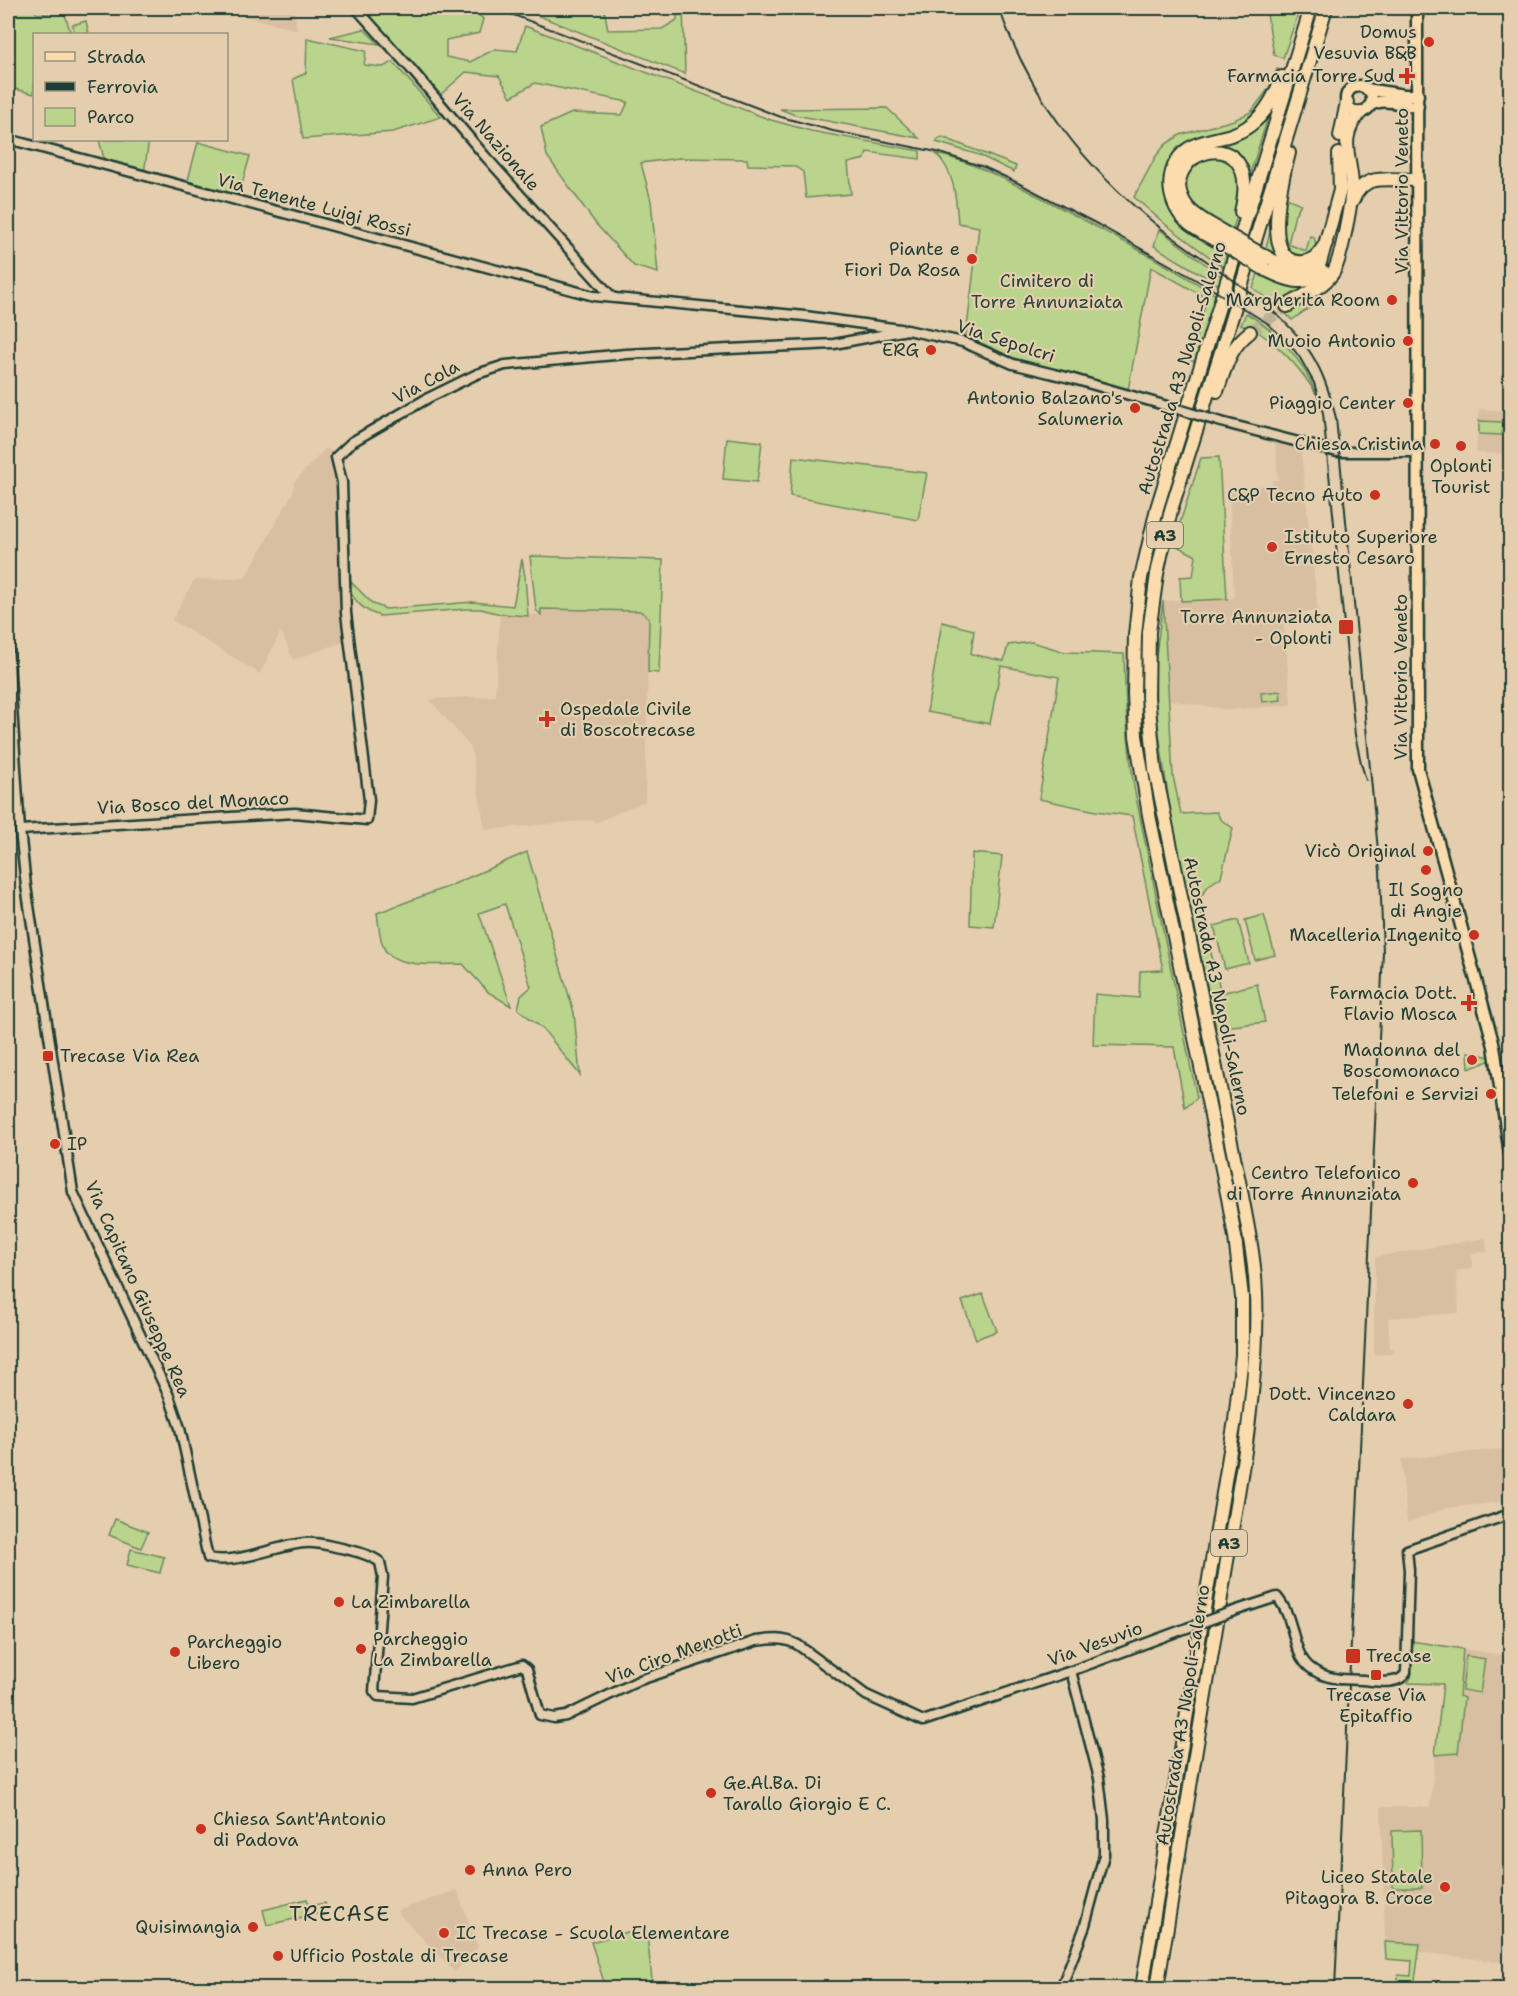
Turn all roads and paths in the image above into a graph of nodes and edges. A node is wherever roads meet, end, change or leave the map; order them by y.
1 (356, 8) edge
2 (1305, 8) edge
3 (1311, 8) edge
4 (1326, 8) edge
5 (1417, 8) edge
6 (1311, 54) junction
7 (1366, 89) junction
8 (1418, 101) junction
9 (1347, 102) junction
10 (1365, 109) junction
11 (8, 139) edge
12 (1418, 180) junction
13 (1349, 210) junction
14 (1343, 234) junction
15 (1222, 238) junction
16 (1326, 243) junction
17 (1267, 264) junction
18 (1227, 284) junction
19 (612, 297) junction
20 (1287, 306) tunnel mouth
21 (907, 330) junction
22 (1250, 332) tunnel mouth
23 (1418, 452) junction
24 (1178, 489) junction
25 (8, 646) edge
26 (8, 748) edge
27 (8, 764) edge
28 (367, 820) joint
29 (20, 830) junction
30 (1510, 1155) edge
31 (1510, 1514) edge
32 (1071, 1671) junction
33 (540, 1715) joint
34 (922, 1721) joint
35 (1061, 1989) edge
36 (1142, 1989) edge
37 (1157, 1989) edge

1 - 19 street, Via Nazionale
2 - 15 highway
3 - 18 highway, Autostrada A3 Napoli-Salerno / A3
4 - 6 highway, Autostrada A3 Napoli-Salerno / A3
5 - 8 main road, Via Vittorio Veneto
6 - 16 highway
6 - 24 highway, Autostrada A3 Napoli-Salerno / A3
7 - 8 main road
7 - 9 main road
7 - 10 main road
8 - 10 main road
8 - 12 main road, Via Vittorio Veneto
9 - 10 main road
9 - 16 highway
10 - 13 highway
11 - 19 street, Via Tenente Luigi Rossi
12 - 13 highway
12 - 23 main road, Via Vittorio Veneto
13 - 14 highway
14 - 17 highway
14 - 20 highway
15 - 17 highway, bridge
15 - 18 highway
16 - 17 highway
18 - 36 highway, Autostrada A3 Napoli-Salerno / A3
19 - 21 street, Via Sepolcri
21 - 23 street, Via Sepolcri, bridge
21 - 28 street, Via Cola
22 - 24 highway
23 - 30 main road, Via Vittorio Veneto
24 - 37 highway, Autostrada A3 Napoli-Salerno / A3
25 - 29 street
26 - 27 street
27 - 29 street
28 - 29 street, Via Bosco del Monaco
29 - 33 street, Via Capitano Giuseppe Rea
31 - 32 street, Via Vesuvio, bridge
32 - 34 street, Via Vesuvio
32 - 35 street
33 - 34 street, Via Ciro Menotti

